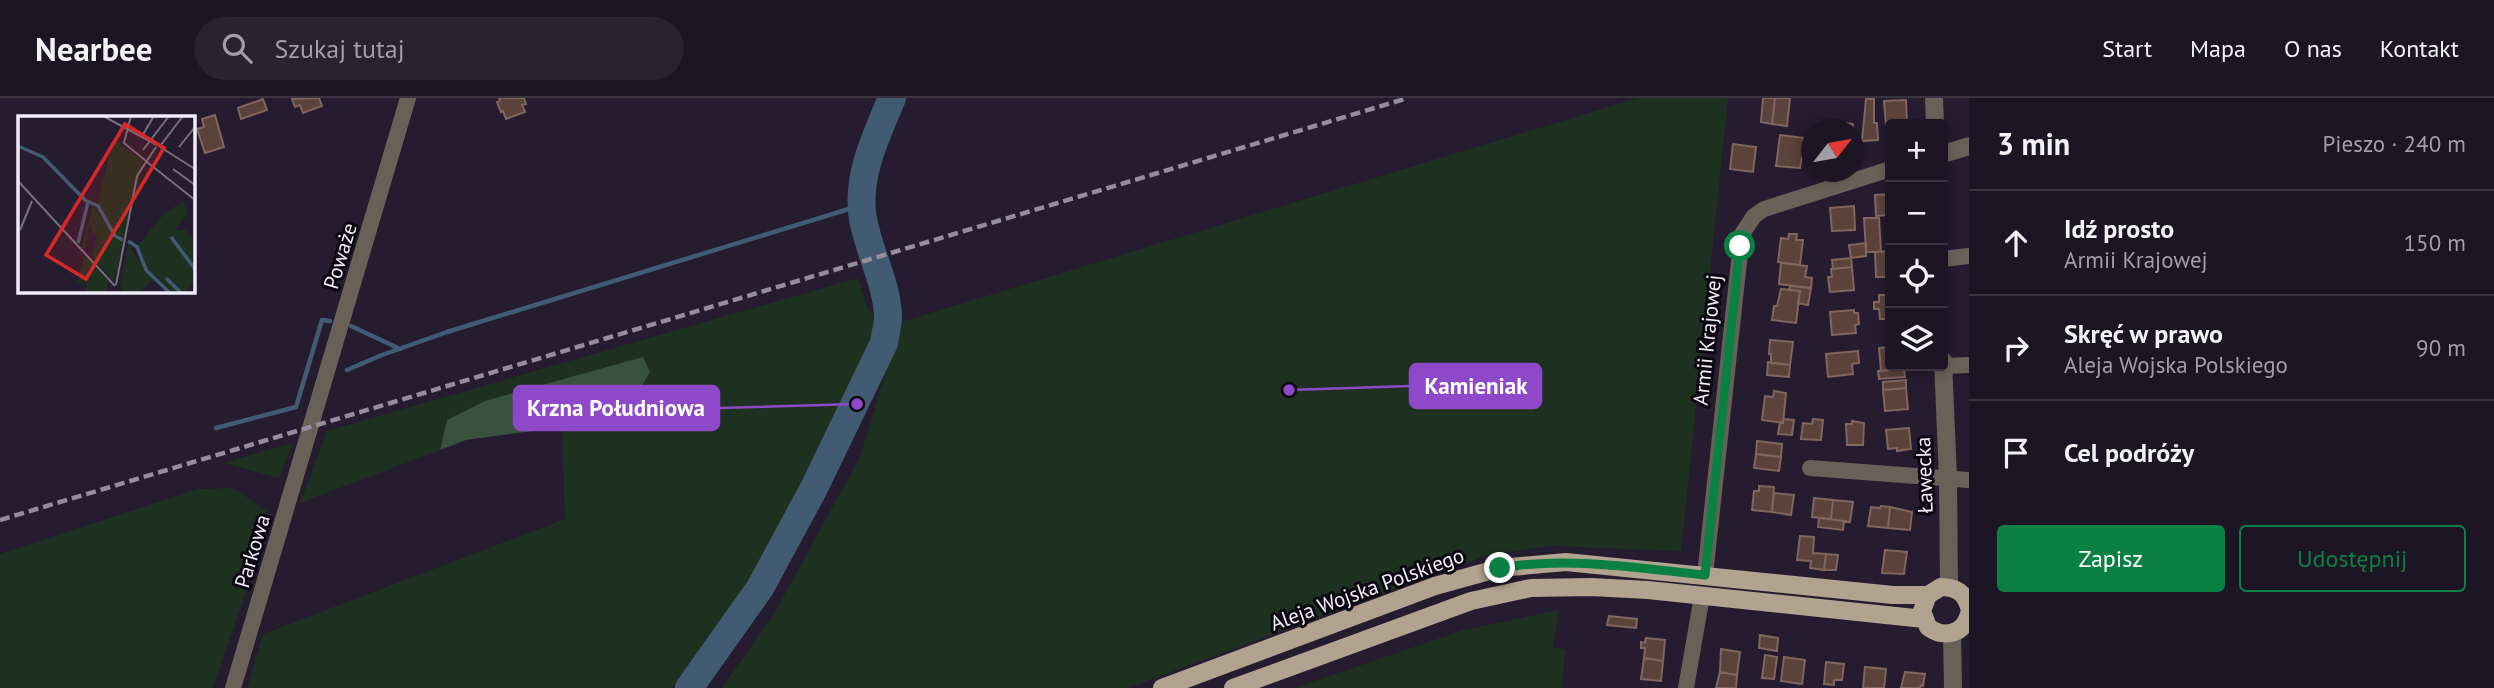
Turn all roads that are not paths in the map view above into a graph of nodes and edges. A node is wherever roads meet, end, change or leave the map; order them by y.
1 (408, 98) edge
2 (1934, 98) edge
3 (1935, 119) edge
4 (1969, 146) edge
5 (1948, 152) edge
6 (1885, 171) edge
7 (1969, 256) edge
8 (1948, 258) edge
9 (1948, 363) edge
10 (1969, 365) edge
11 (1943, 371) edge
12 (312, 426) joint
13 (1810, 468) dead end
14 (1948, 478) junction
15 (1969, 480) edge
16 (1705, 575) junction
17 (1949, 587) junction
18 (1928, 595) junction
19 (1702, 596) junction
20 (1965, 615) edge
21 (1924, 620) junction
22 (233, 688) edge
23 (1162, 688) edge
24 (1233, 688) edge
25 (1686, 688) edge
26 (1953, 688) edge

1 - 12 street, Poważe
2 - 3 street
4 - 5 street
6 - 16 street, Armii Krajowej
7 - 8 street
9 - 10 street
11 - 14 street, Ławecka
12 - 22 street, Parkowa
13 - 14 street
14 - 15 street
14 - 17 street, Ławecka
16 - 18 main road, Aleja Wojska Polskiego
16 - 23 main road, Aleja Wojska Polskiego
17 - 18 main road
17 - 20 main road
18 - 21 main road
19 - 21 main road
19 - 24 main road
19 - 25 street
20 - 21 main road
20 - 26 street

